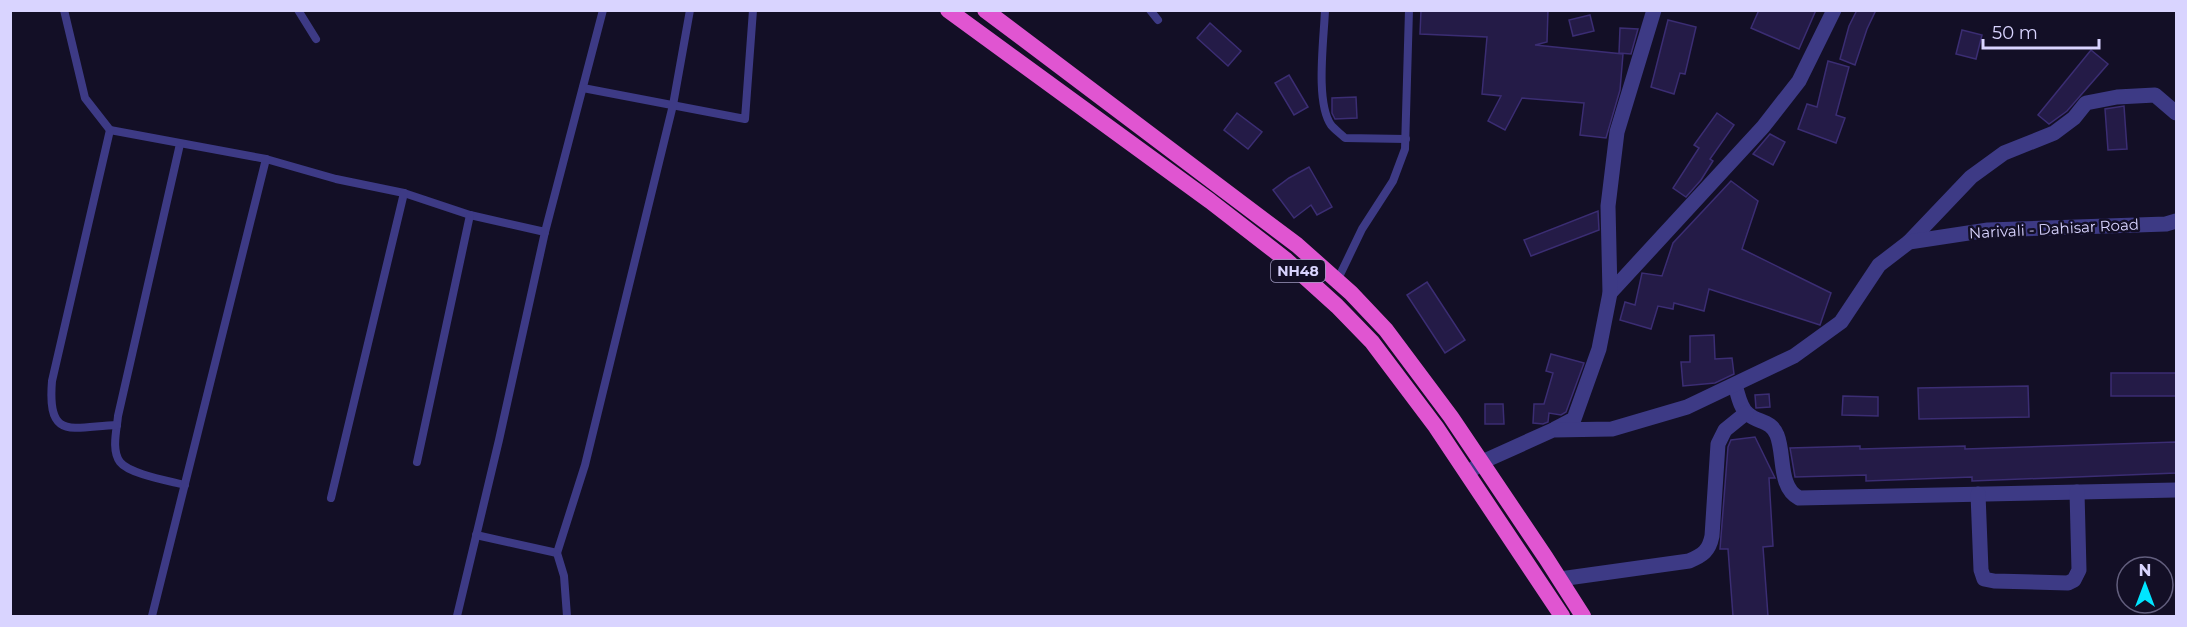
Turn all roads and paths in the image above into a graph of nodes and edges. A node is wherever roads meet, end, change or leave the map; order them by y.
1 (64, 10) edge
2 (298, 10) edge
3 (603, 10) edge
4 (690, 10) edge
5 (753, 10) edge
6 (948, 10) edge
7 (1150, 10) edge
8 (1325, 10) edge
9 (1409, 10) edge
10 (1654, 10) edge
11 (1834, 10) edge
12 (991, 12) edge
13 (1158, 20) dead end
14 (316, 39) dead end
15 (583, 88) junction
16 (673, 105) junction
17 (2176, 113) edge
18 (110, 130) junction
19 (1406, 139) junction
20 (180, 144) junction
21 (266, 159) junction
22 (404, 193) junction
23 (470, 215) junction
24 (2176, 221) edge
25 (545, 232) junction
26 (1910, 242) junction
27 (1337, 281) junction
28 (1610, 293) junction
29 (1735, 385) junction
30 (1746, 413) junction
31 (117, 425) junction
32 (1553, 430) junction
33 (417, 462) dead end
34 (1482, 462) junction
35 (1467, 474) junction
36 (185, 486) junction
37 (2176, 489) edge
38 (2077, 492) junction
39 (1978, 494) junction
40 (332, 498) dead end
41 (1530, 534) junction
42 (476, 535) junction
43 (1514, 543) junction
44 (557, 553) junction
45 (1560, 579) junction
46 (152, 616) edge
47 (457, 616) edge
48 (567, 616) edge
49 (1562, 616) edge
50 (1583, 616) edge

1 - 18 lane
2 - 14 lane
3 - 15 lane
4 - 16 lane
5 - 16 lane
6 - 35 highway, NH48
7 - 13 lane
8 - 19 lane
9 - 19 lane
10 - 28 street
11 - 28 street
12 - 27 highway, NH48
15 - 16 lane
15 - 25 lane
16 - 44 lane
17 - 26 street
18 - 20 lane
18 - 31 lane
19 - 27 lane
20 - 21 lane
20 - 31 lane
21 - 22 lane
21 - 36 lane
22 - 23 lane
22 - 40 lane
23 - 25 lane
23 - 33 lane
24 - 26 street, Narivali - Dahisar Road
25 - 42 lane
26 - 29 street, Narivali - Dahisar Road
27 - 34 highway, NH48
28 - 32 street
29 - 30 street
29 - 32 street, Narivali - Dahisar Road
30 - 39 street
30 - 45 street
31 - 36 lane
32 - 34 street, Narivali - Dahisar Road
34 - 35 street, Narivali - Dahisar Road
34 - 41 highway, NH48
35 - 43 highway, NH48
36 - 46 lane
37 - 38 street
38 - 39 street
38 - 39 street
41 - 43 highway
41 - 45 highway, NH48
42 - 44 lane
42 - 47 lane
43 - 49 highway, NH48
44 - 48 lane
45 - 50 highway, NH48

